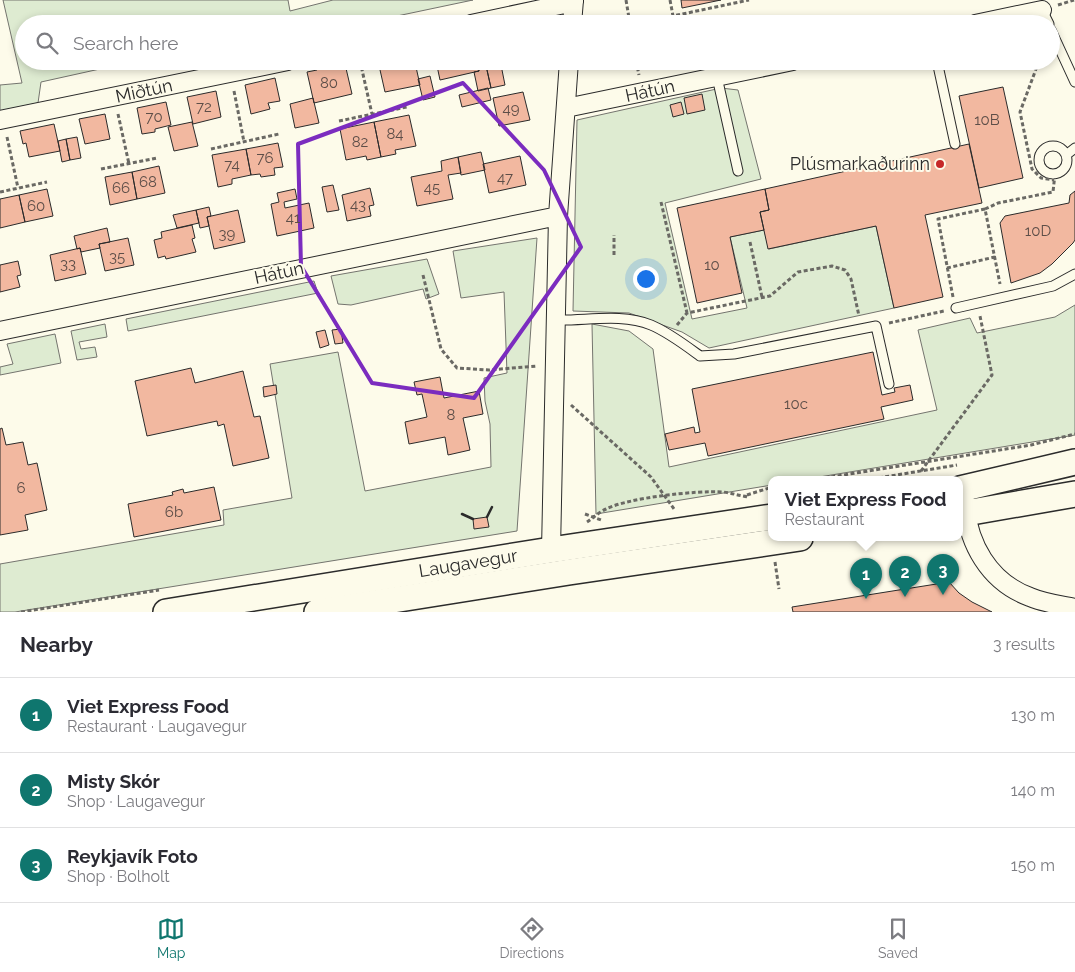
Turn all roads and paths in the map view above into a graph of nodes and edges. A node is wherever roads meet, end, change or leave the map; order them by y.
1 (626, 0) edge
2 (670, 0) edge
3 (749, 0) edge
4 (574, 1) edge
5 (511, 15) edge
6 (573, 15) edge
7 (628, 15) edge
8 (673, 15) edge
9 (678, 15) edge
10 (1060, 50) edge
11 (244, 70) edge
12 (362, 70) edge
13 (568, 70) edge
14 (750, 70) edge
15 (939, 70) edge
16 (1036, 70) edge
17 (230, 73) junction
18 (717, 77) junction
19 (1075, 82) edge
20 (114, 97) junction
21 (406, 107) dead end
22 (566, 108) junction
23 (372, 114) junction
24 (2, 120) edge
25 (339, 121) dead end
26 (279, 134) dead end
27 (244, 142) junction
28 (955, 144) dead end
29 (212, 148) dead end
30 (1075, 148) edge
31 (1066, 155) junction
32 (157, 158) dead end
33 (129, 164) junction
34 (101, 169) dead end
35 (738, 171) dead end
36 (1055, 177) junction
37 (47, 182) dead end
38 (18, 188) junction
39 (0, 192) edge
40 (661, 202) dead end
41 (985, 209) junction
42 (558, 216) junction
43 (614, 235) dead end
44 (750, 242) dead end
45 (614, 255) dead end
46 (995, 257) junction
47 (947, 268) junction
48 (1075, 274) edge
49 (423, 275) dead end
50 (1003, 297) junction
51 (762, 298) junction
52 (977, 303) junction
53 (956, 308) junction
54 (687, 313) junction
55 (556, 320) junction
56 (876, 326) junction
57 (862, 328) junction
58 (0, 331) edge
59 (668, 334) junction
60 (555, 365) junction
61 (889, 384) dead end
62 (554, 389) junction
63 (1075, 434) edge
64 (928, 462) junction
65 (1075, 462) edge
66 (838, 476) edge
67 (890, 476) edge
68 (963, 488) edge
69 (666, 496) junction
70 (1069, 498) edge
71 (765, 507) edge
72 (674, 509) dead end
73 (963, 514) edge
74 (585, 523) dead end
75 (780, 541) edge
76 (550, 550) junction
77 (774, 559) dead end
78 (779, 590) dead end
79 (167, 600) edge
80 (1075, 608) edge
81 (21, 612) edge
82 (317, 612) edge

1 - 7 path
2 - 8 path
3 - 9 path
4 - 5 street
4 - 6 street
10 - 19 lane
11 - 17 street, Miðtún
12 - 23 path
13 - 22 street
14 - 18 street, Hátún
15 - 28 lane
16 - 36 path
17 - 20 street, Miðtún
17 - 27 path
18 - 22 street, Hátún
18 - 35 lane
20 - 24 street, Miðtún
20 - 33 path
21 - 23 path
22 - 42 street
23 - 25 path
24 - 38 path
26 - 27 path
27 - 29 path
30 - 31 lane
31 - 36 lane
31 - 36 lane
32 - 33 path
33 - 34 path
36 - 41 path
37 - 38 path
38 - 39 path
40 - 54 path
41 - 46 path
41 - 47 path
42 - 55 street
42 - 58 street, Hátún
43 - 45 path
44 - 51 path
46 - 47 path
46 - 50 path
47 - 53 path
48 - 50 lane
49 - 60 path
50 - 52 lane
51 - 54 path
51 - 57 path
52 - 53 lane
52 - 64 path
53 - 56 path
54 - 59 path
55 - 59 lane
55 - 60 street
56 - 57 lane
56 - 61 lane
57 - 59 lane
60 - 62 street
62 - 69 path
62 - 76 street
63 - 64 path
64 - 66 path
64 - 67 path
65 - 68 main road
69 - 71 path
69 - 72 path
69 - 74 path
70 - 73 main road
71 - 76 main road, Laugavegur
73 - 80 street
75 - 82 main road, Laugavegur
76 - 79 main road, Laugavegur
77 - 78 path
79 - 81 path

